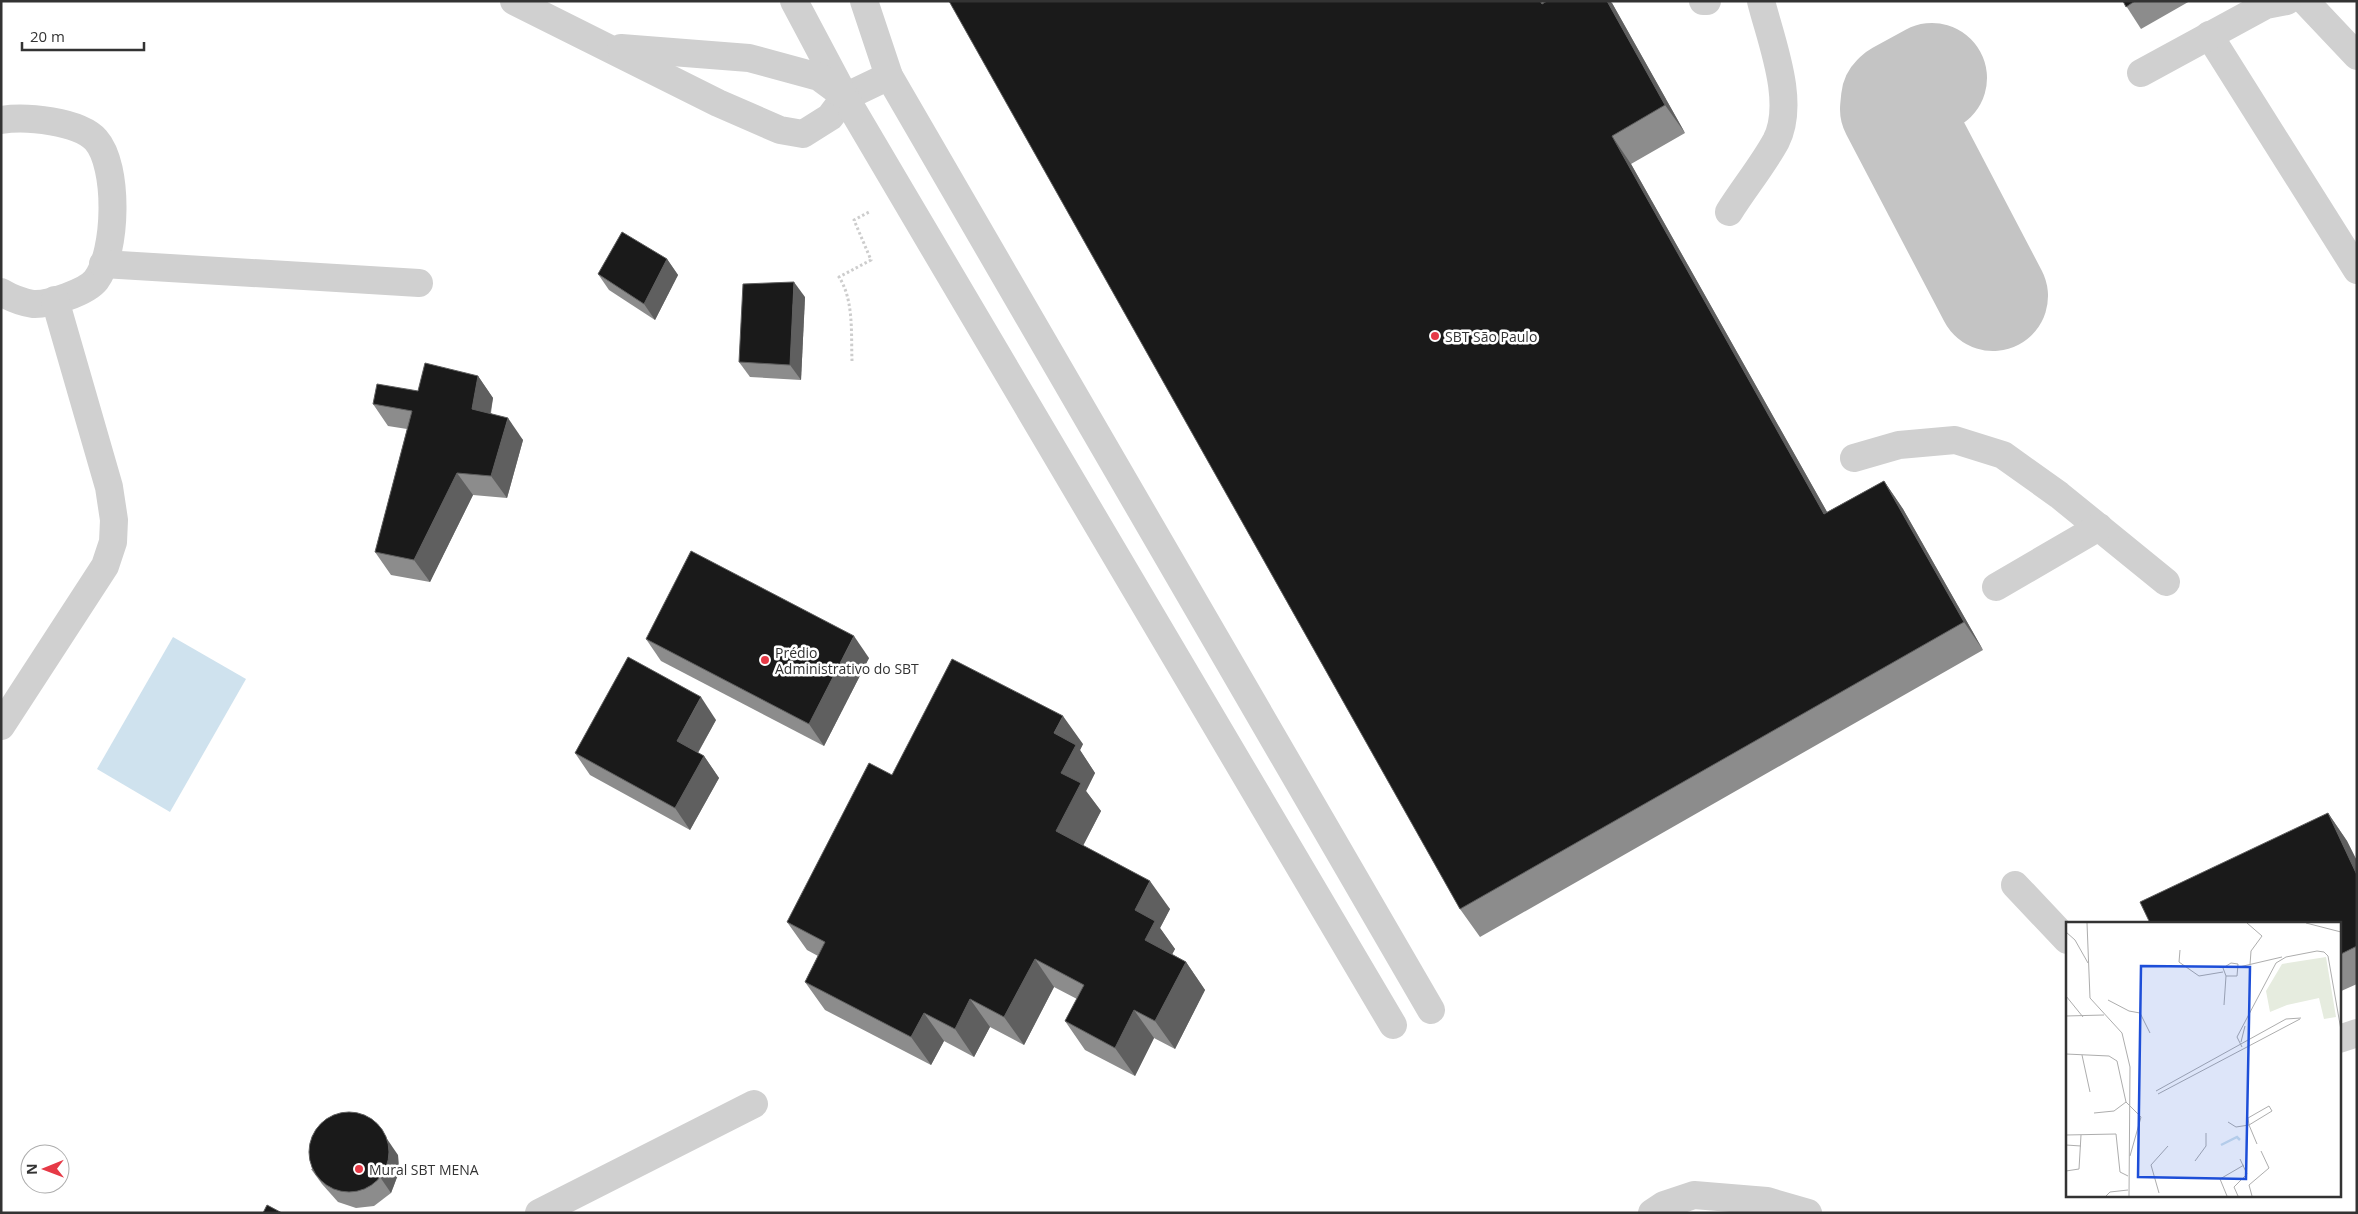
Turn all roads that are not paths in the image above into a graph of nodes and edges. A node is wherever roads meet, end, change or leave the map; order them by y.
1 (514, 1) edge
2 (794, 1) edge
3 (864, 1) edge
4 (1703, 1) edge
5 (1707, 1) edge
6 (1761, 1) edge
7 (2287, 1) edge
8 (2305, 1) edge
9 (2209, 35) junction
10 (607, 47) junction
11 (2357, 56) edge
12 (2140, 73) dead end
13 (889, 76) junction
14 (845, 97) junction
15 (2, 119) edge
16 (1729, 212) dead end
17 (103, 264) junction
18 (2357, 270) edge
19 (419, 283) dead end
20 (1, 292) edge
21 (55, 300) junction
22 (1854, 458) dead end
23 (2100, 527) junction
24 (2166, 582) dead end
25 (1996, 587) dead end
26 (1, 726) edge
27 (2015, 885) dead end
28 (2066, 939) edge
29 (1431, 1010) dead end
30 (1393, 1025) dead end
31 (2357, 1034) edge
32 (2340, 1039) edge
33 (754, 1104) dead end
34 (1691, 1204) edge
35 (539, 1213) edge
36 (1652, 1213) edge
37 (1808, 1213) edge

1 - 10 street
2 - 14 street
3 - 13 street
4 - 5 street
6 - 16 street
7 - 9 street
8 - 11 street
9 - 12 street
9 - 18 street
10 - 14 street
10 - 14 street
13 - 14 street
13 - 29 street
14 - 30 street
15 - 17 street
17 - 19 street
17 - 21 street
20 - 21 street
21 - 26 street
22 - 23 street
23 - 24 street
23 - 25 street
27 - 28 street
31 - 32 street
33 - 35 street
34 - 36 street
34 - 37 street

